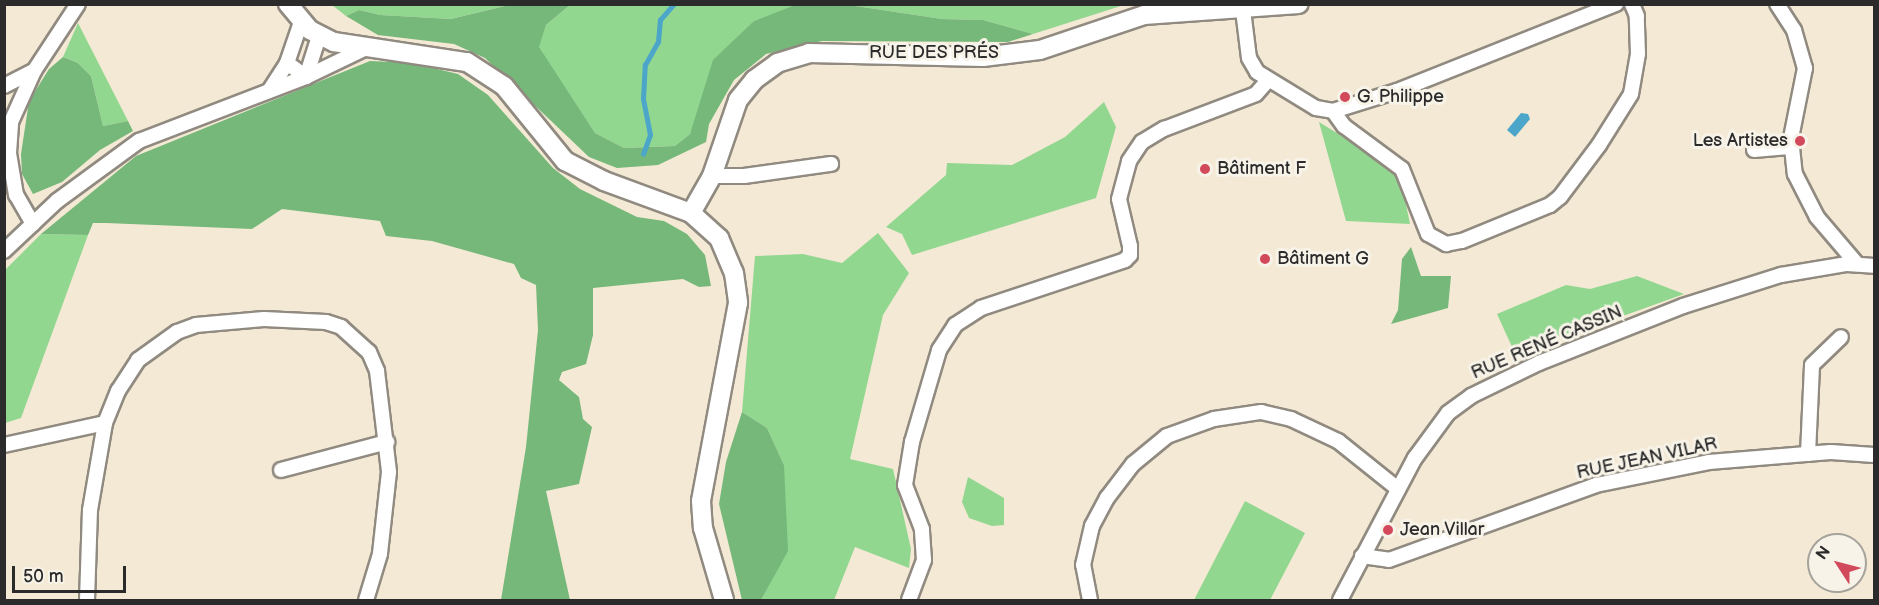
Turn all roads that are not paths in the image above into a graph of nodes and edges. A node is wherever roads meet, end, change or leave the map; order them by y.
1 (78, 4) edge
2 (288, 4) edge
3 (1299, 4) edge
4 (1616, 4) edge
5 (1632, 4) edge
6 (1777, 4) edge
7 (1243, 10) junction
8 (301, 22) junction
9 (319, 36) junction
10 (366, 48) junction
11 (287, 63) junction
12 (34, 71) junction
13 (306, 77) junction
14 (1268, 80) junction
15 (4, 86) edge
16 (269, 92) junction
17 (1333, 111) junction
18 (1792, 147) junction
19 (1754, 150) dead end
20 (831, 164) dead end
21 (712, 176) junction
22 (691, 213) junction
23 (33, 224) junction
24 (4, 251) edge
25 (1857, 264) junction
26 (1875, 266) edge
27 (1841, 337) dead end
28 (105, 423) junction
29 (387, 442) junction
30 (4, 445) edge
31 (1808, 454) junction
32 (1875, 455) edge
33 (280, 470) dead end
34 (1398, 489) junction
35 (1362, 556) junction
36 (87, 600) edge
37 (366, 600) edge
38 (724, 600) edge
39 (909, 600) edge
40 (1090, 600) edge
41 (1341, 600) edge

1 - 12 street
2 - 8 main road
3 - 7 main road, RUE DES PRÉS
4 - 17 street
5 - 17 street
6 - 18 street
7 - 14 street
7 - 21 main road, RUE DES PRÉS
8 - 9 main road
8 - 11 street
9 - 10 main road
9 - 13 street
10 - 13 street
10 - 22 main road
11 - 13 street
11 - 16 street
12 - 15 street
12 - 23 street
13 - 16 street
14 - 17 street
14 - 39 street
16 - 23 street
18 - 19 street
18 - 25 street
20 - 21 street
21 - 22 main road, RUE DES PRÉS
22 - 38 main road
23 - 24 street
25 - 26 street, RUE RENÉ CASSIN
25 - 34 street, RUE RENÉ CASSIN
27 - 31 street
28 - 29 street
28 - 30 street
28 - 36 street
29 - 33 street
29 - 37 street
31 - 32 street, RUE JEAN VILAR
31 - 35 street, RUE JEAN VILAR
34 - 35 street, RUE RENÉ CASSIN
34 - 40 street
35 - 41 street, RUE RENÉ CASSIN

